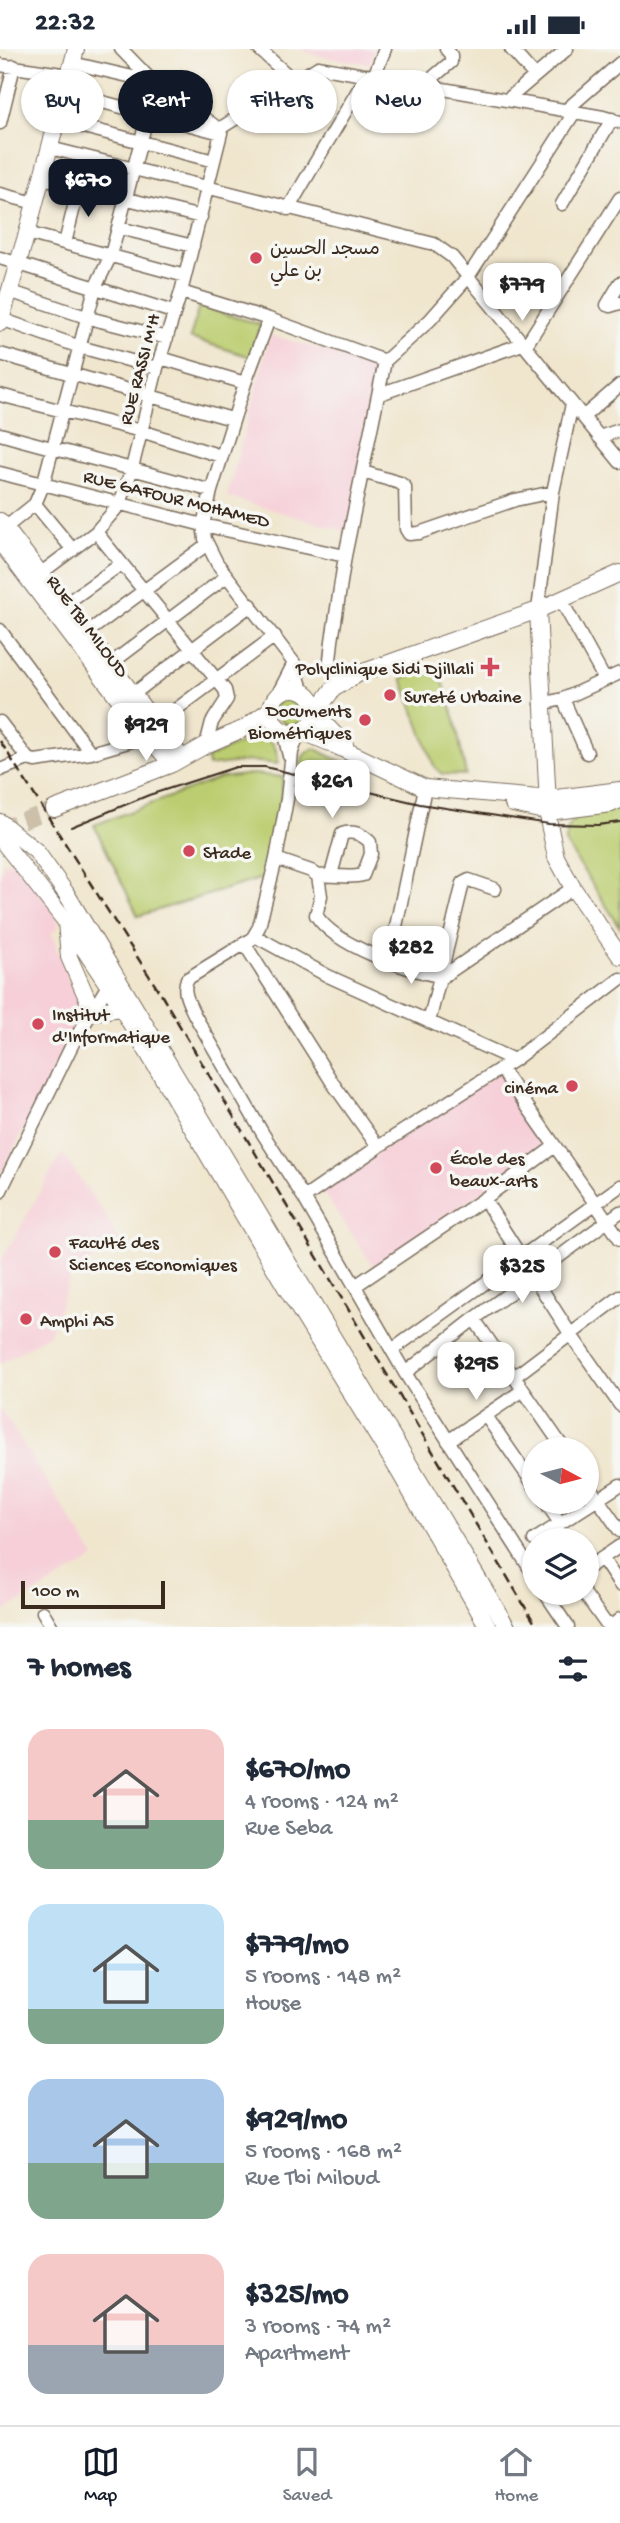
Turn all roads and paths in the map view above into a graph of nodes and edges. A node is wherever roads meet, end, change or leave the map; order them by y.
1 (121, 49) edge
2 (259, 49) edge
3 (385, 49) edge
4 (446, 49) edge
5 (511, 49) edge
6 (567, 49) edge
7 (72, 62) edge
8 (620, 63) edge
9 (0, 65) edge
10 (14, 67) junction
11 (142, 70) edge
12 (282, 70) edge
13 (313, 70) edge
14 (336, 70) edge
15 (374, 70) edge
16 (442, 70) edge
17 (118, 74) edge
18 (536, 76) junction
19 (445, 89) edge
20 (507, 100) junction
21 (351, 108) edge
22 (569, 112) junction
23 (616, 121) edge
24 (0, 123) edge
25 (213, 126) edge
26 (227, 126) edge
27 (213, 129) edge
28 (220, 131) junction
29 (104, 132) edge
30 (54, 133) edge
31 (143, 133) edge
32 (141, 141) junction
33 (50, 148) junction
34 (214, 161) junction
35 (134, 170) junction
36 (42, 178) junction
37 (79, 187) junction
38 (208, 189) junction
39 (0, 194) edge
40 (620, 198) edge
41 (126, 199) junction
42 (35, 203) junction
43 (562, 204) dead end
44 (288, 209) junction
45 (201, 217) junction
46 (119, 227) junction
47 (27, 233) junction
48 (65, 243) junction
49 (193, 246) junction
50 (111, 255) junction
51 (0, 258) edge
52 (18, 262) junction
53 (185, 276) junction
54 (468, 277) junction
55 (620, 283) edge
56 (95, 288) junction
57 (9, 291) junction
58 (181, 292) junction
59 (620, 303) edge
60 (173, 312) junction
61 (89, 318) junction
62 (269, 319) junction
63 (0, 321) edge
64 (167, 338) junction
65 (524, 345) junction
66 (80, 347) junction
67 (0, 354) edge
68 (385, 361) junction
69 (159, 363) junction
70 (71, 375) junction
71 (244, 383) junction
72 (620, 385) edge
73 (380, 394) junction
74 (0, 395) edge
75 (149, 395) junction
76 (572, 404) junction
77 (63, 413) junction
78 (583, 417) junction
79 (232, 419) junction
80 (620, 430) edge
81 (141, 431) junction
82 (0, 434) edge
83 (599, 437) junction
84 (53, 449) junction
85 (221, 456) junction
86 (620, 462) edge
87 (132, 468) junction
88 (363, 472) junction
89 (0, 473) edge
90 (43, 485) junction
91 (211, 491) junction
92 (552, 492) junction
93 (35, 504) junction
94 (120, 504) junction
95 (203, 525) junction
96 (96, 532) junction
97 (2, 538) edge
98 (206, 545) junction
99 (73, 550) junction
100 (345, 556) junction
101 (121, 563) junction
102 (620, 573) edge
103 (227, 576) junction
104 (35, 577) junction
105 (144, 593) junction
106 (561, 600) junction
107 (64, 605) junction
108 (251, 605) junction
109 (538, 610) junction
110 (168, 621) junction
111 (0, 630) edge
112 (275, 636) junction
113 (80, 638) junction
114 (191, 652) junction
115 (294, 663) junction
116 (105, 668) junction
117 (620, 673) edge
118 (215, 679) junction
119 (605, 680) junction
120 (336, 687) junction
121 (306, 693) junction
122 (278, 694) junction
123 (127, 699) junction
124 (563, 699) junction
125 (541, 704) junction
126 (271, 709) junction
127 (316, 713) junction
128 (0, 722) edge
129 (290, 730) junction
130 (154, 731) junction
131 (238, 732) junction
132 (206, 745) junction
133 (91, 753) junction
134 (587, 753) dead end
135 (358, 756) junction
136 (28, 759) junction
137 (177, 761) junction
138 (0, 770) edge
139 (425, 788) junction
140 (620, 790) edge
141 (620, 800) edge
142 (548, 805) junction
143 (54, 809) tunnel mouth
144 (0, 823) edge
145 (2, 845) edge
146 (276, 859) junction
147 (573, 888) junction
148 (495, 889) dead end
149 (66, 922) junction
150 (83, 922) junction
151 (250, 939) junction
152 (620, 956) edge
153 (388, 960) junction
154 (442, 977) junction
155 (620, 979) edge
156 (112, 980) junction
157 (121, 1008) junction
158 (93, 1012) junction
159 (429, 1022) junction
160 (514, 1060) junction
161 (501, 1069) junction
162 (555, 1146) junction
163 (378, 1147) junction
164 (620, 1187) edge
165 (0, 1192) edge
166 (304, 1198) junction
167 (484, 1199) junction
168 (595, 1203) junction
169 (620, 1212) edge
170 (608, 1220) junction
171 (620, 1239) edge
172 (522, 1257) junction
173 (533, 1277) junction
174 (355, 1286) junction
175 (620, 1297) edge
176 (474, 1319) junction
177 (570, 1335) junction
178 (393, 1350) junction
179 (405, 1373) junction
180 (514, 1377) junction
181 (523, 1390) junction
182 (618, 1399) edge
183 (485, 1416) junction
184 (556, 1437) edge
185 (448, 1441) junction
186 (522, 1468) edge
187 (620, 1485) edge
188 (599, 1498) edge
189 (599, 1500) edge
190 (554, 1514) edge
191 (574, 1514) edge
192 (560, 1523) junction
193 (552, 1528) edge
194 (620, 1531) edge
195 (620, 1546) edge
196 (522, 1548) edge
197 (518, 1551) junction
198 (522, 1557) edge
199 (602, 1558) junction
200 (599, 1560) edge
201 (620, 1585) edge
202 (553, 1605) edge
203 (593, 1605) edge
204 (43, 1612) dead end
205 (620, 1619) edge
206 (52, 1627) edge
207 (488, 1627) edge
208 (507, 1627) edge
209 (568, 1627) edge

1 - 11 street
2 - 12 street
3 - 15 street
4 - 16 street
5 - 18 street
6 - 18 street
7 - 10 street
7 - 17 street
8 - 22 street
9 - 10 street
10 - 24 street
13 - 14 street
18 - 20 street
19 - 20 street
20 - 22 street
21 - 44 street
22 - 23 street
22 - 54 street
23 - 43 street
25 - 28 street
26 - 28 street
27 - 28 street
28 - 34 street, RUE RASSI M'H
29 - 32 street
30 - 33 main road
31 - 32 street
32 - 34 street
32 - 35 street
33 - 35 street
33 - 36 main road
34 - 38 street, RUE RASSI M'H
35 - 38 street
35 - 41 street
36 - 37 street
36 - 42 main road
37 - 41 street
37 - 48 street
38 - 44 street
38 - 45 street, RUE RASSI M'H
39 - 42 street
40 - 65 street
41 - 45 street
41 - 46 street
42 - 47 main road
44 - 54 street
45 - 49 street, RUE RASSI M'H
46 - 49 street
46 - 50 street
47 - 48 street
47 - 52 main road
48 - 50 street
49 - 53 street, RUE RASSI M'H
50 - 53 street
50 - 56 street
51 - 52 street
52 - 56 street
52 - 57 main road
53 - 58 street, RUE RASSI M'H
54 - 65 street
54 - 68 street
55 - 59 street
56 - 60 street
56 - 61 street
57 - 61 street
57 - 63 main road
58 - 60 street, RUE RASSI M'H
58 - 62 street
60 - 64 street, RUE RASSI M'H
61 - 64 street
61 - 66 street
62 - 68 street
62 - 71 street
63 - 66 street
64 - 69 street, RUE RASSI M'H
65 - 73 street
65 - 76 street
66 - 69 street
66 - 70 street
67 - 70 street
68 - 73 street
69 - 71 street
69 - 75 street, RUE RASSI M'H
70 - 75 street
70 - 77 street
71 - 79 street
72 - 78 street
73 - 88 street
74 - 77 street
75 - 79 street
75 - 81 street, RUE RASSI M'H
76 - 78 street
76 - 92 street
77 - 81 street
77 - 84 street
78 - 83 street
79 - 85 street
80 - 83 street
81 - 85 street
81 - 87 street, RUE RASSI M'H
82 - 84 street
83 - 86 street
84 - 87 street
84 - 90 street
85 - 91 street
87 - 91 street
87 - 94 street, RUE RASSI M'H
88 - 92 street
88 - 100 street
89 - 90 street, RUE GAFOUR MOHAMED
90 - 93 street
90 - 94 street, RUE GAFOUR MOHAMED
91 - 95 street
92 - 109 street
93 - 97 street
93 - 99 street
94 - 95 street, RUE GAFOUR MOHAMED
94 - 96 street, RUE RASSI M'H
95 - 98 street
95 - 100 street, RUE GAFOUR MOHAMED
96 - 99 street, RUE RASSI M'H
96 - 101 street
97 - 104 main road, RUE TBI MILOUD
97 - 104 main road
98 - 103 street
98 - 105 street
99 - 104 street, RUE RASSI M'H
100 - 120 street
101 - 105 street
101 - 107 street
102 - 106 main road
103 - 108 street
103 - 110 street
104 - 107 main road
104 - 113 main road, RUE TBI MILOUD
105 - 110 street
105 - 113 street
106 - 109 main road
106 - 119 street
107 - 113 main road
108 - 112 street
108 - 114 street
109 - 120 main road
109 - 125 main road
110 - 114 street
110 - 116 street
111 - 133 street
112 - 115 street
112 - 118 street
113 - 116 main road, RUE TBI MILOUD
114 - 118 street
114 - 123 street
115 - 121 street
115 - 122 street
116 - 123 main road, RUE TBI MILOUD
117 - 119 street
118 - 130 street
118 - 132 street
119 - 124 street
120 - 121 main road
120 - 127 main road
121 - 122 main road
121 - 127 main road
122 - 126 main road
123 - 130 main road, RUE TBI MILOUD
124 - 125 street
124 - 134 street
125 - 142 main road
126 - 129 main road
126 - 131 main road
127 - 129 main road
127 - 135 main road
128 - 136 street
129 - 131 main road
129 - 135 main road
129 - 146 street
130 - 133 street
130 - 137 main road, RUE TBI MILOUD
131 - 132 main road
132 - 137 main road
133 - 136 street
135 - 139 main road
136 - 138 street
137 - 143 main road
139 - 142 main road
139 - 153 street
140 - 142 main road
141 - 142 main road
142 - 147 main road
144 - 150 main road
145 - 149 main road
145 - 150 main road
146 - 151 street
146 - 153 street
147 - 152 main road
147 - 154 street
148 - 154 street
149 - 156 main road
149 - 158 main road
150 - 156 main road
151 - 159 street
151 - 163 street
151 - 166 street
153 - 154 street
154 - 159 street
155 - 160 street
156 - 157 main road
156 - 158 street
156 - 208 main road
157 - 158 main road
157 - 207 main road
158 - 165 street
159 - 160 street
160 - 161 street
161 - 162 street
161 - 163 street
162 - 167 street
162 - 168 street
163 - 166 street
164 - 168 street
166 - 174 street
167 - 172 street
167 - 174 street
168 - 170 street
168 - 172 street
169 - 170 street
170 - 171 street
170 - 173 street
172 - 173 street
172 - 178 street
173 - 176 street
173 - 177 street
174 - 178 street
175 - 177 street
176 - 179 street
176 - 180 street
177 - 180 street
177 - 182 street
178 - 179 street
179 - 185 street
180 - 181 street
181 - 183 street
181 - 184 street
183 - 185 street
183 - 186 street
185 - 197 street
187 - 188 street
189 - 194 street
190 - 192 street
191 - 192 street
192 - 193 street
195 - 199 street
196 - 197 street
197 - 198 street
199 - 200 street
199 - 201 street
202 - 209 street
203 - 205 street
204 - 206 street

